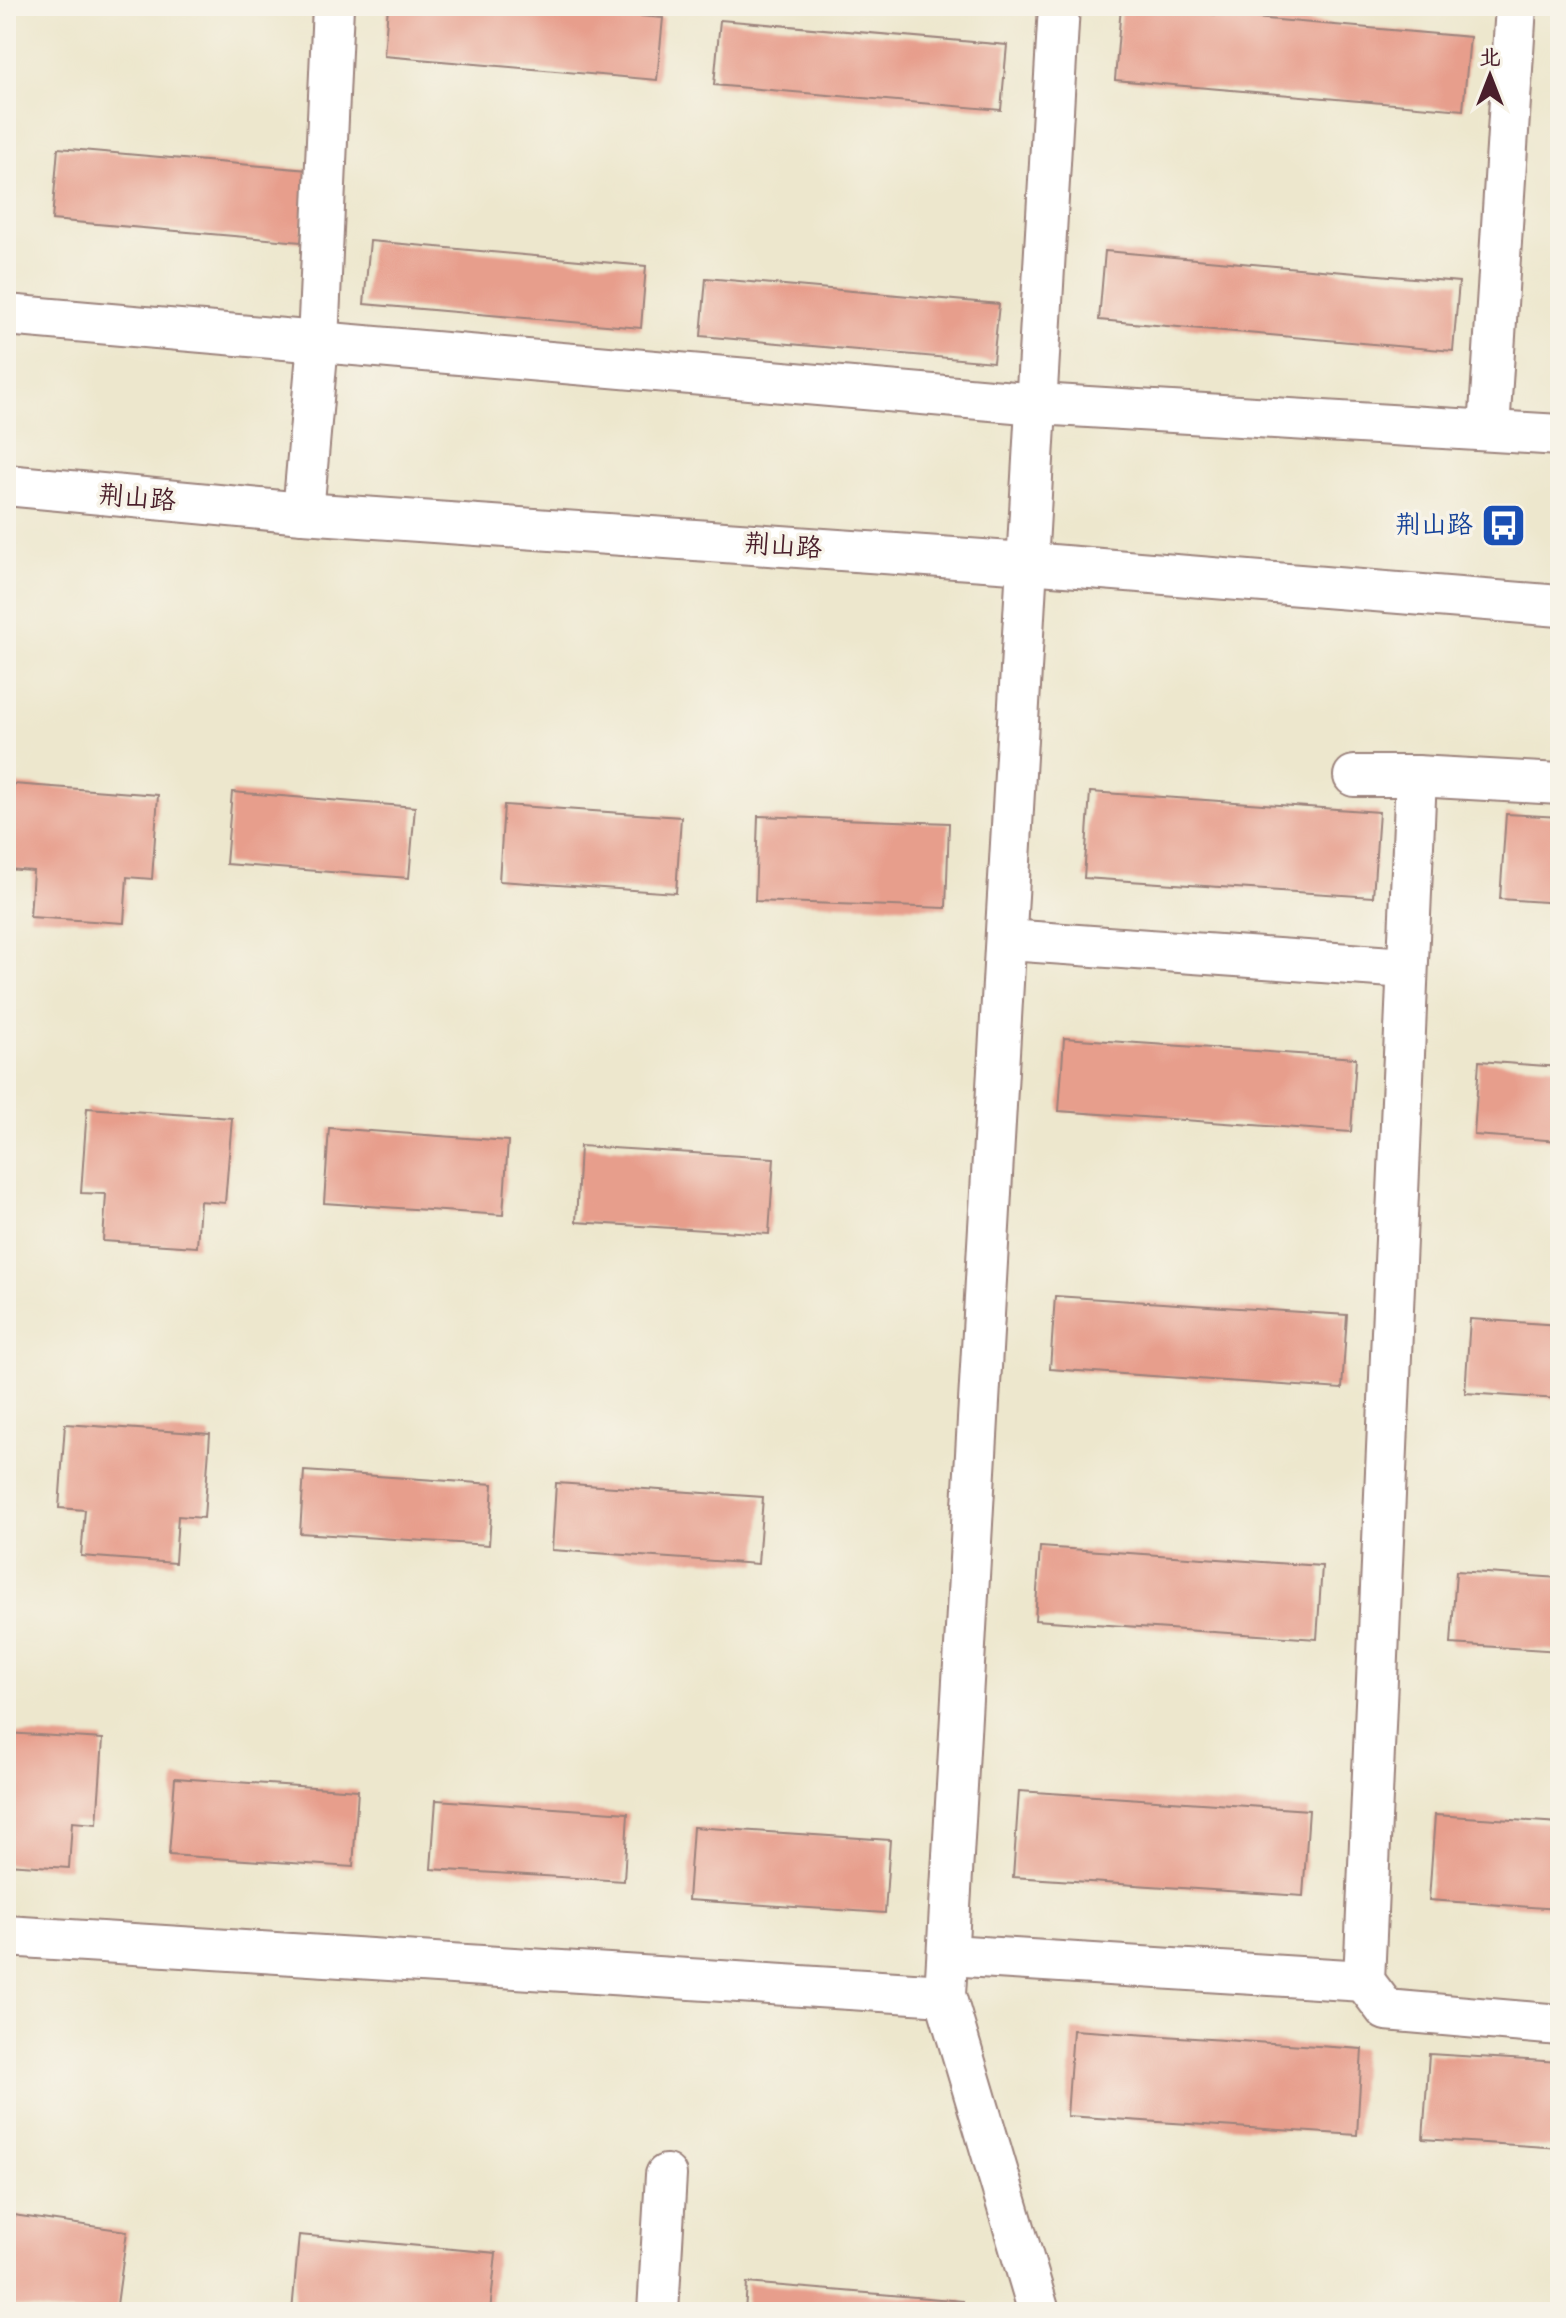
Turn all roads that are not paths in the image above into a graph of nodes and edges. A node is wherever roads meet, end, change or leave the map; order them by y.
1 (333, 6) edge
2 (1059, 6) edge
3 (1516, 6) edge
4 (6, 315) edge
5 (318, 342) junction
6 (1038, 404) junction
7 (1489, 430) junction
8 (1560, 435) edge
9 (6, 485) edge
10 (303, 513) junction
11 (1028, 563) junction
12 (1560, 606) edge
13 (1354, 776) dead end
14 (1416, 776) junction
15 (1560, 784) edge
16 (1007, 940) junction
17 (1407, 968) junction
18 (6, 1936) edge
19 (949, 1955) junction
20 (1364, 1981) junction
21 (945, 1995) junction
22 (1560, 2025) edge
23 (666, 2175) dead end
24 (658, 2312) edge
25 (1039, 2312) edge

1 - 5 street
2 - 6 street
3 - 7 street
4 - 5 street
5 - 6 street
5 - 10 street
6 - 7 street
6 - 11 street
7 - 8 street
9 - 10 street, 荆山路
10 - 11 street, 荆山路
11 - 12 street, 荆山路
11 - 16 street
13 - 14 street
14 - 15 street
14 - 17 street
16 - 17 street
16 - 19 street
17 - 20 street
18 - 21 street
19 - 20 street
19 - 21 street
20 - 22 street
21 - 25 street
23 - 24 street

